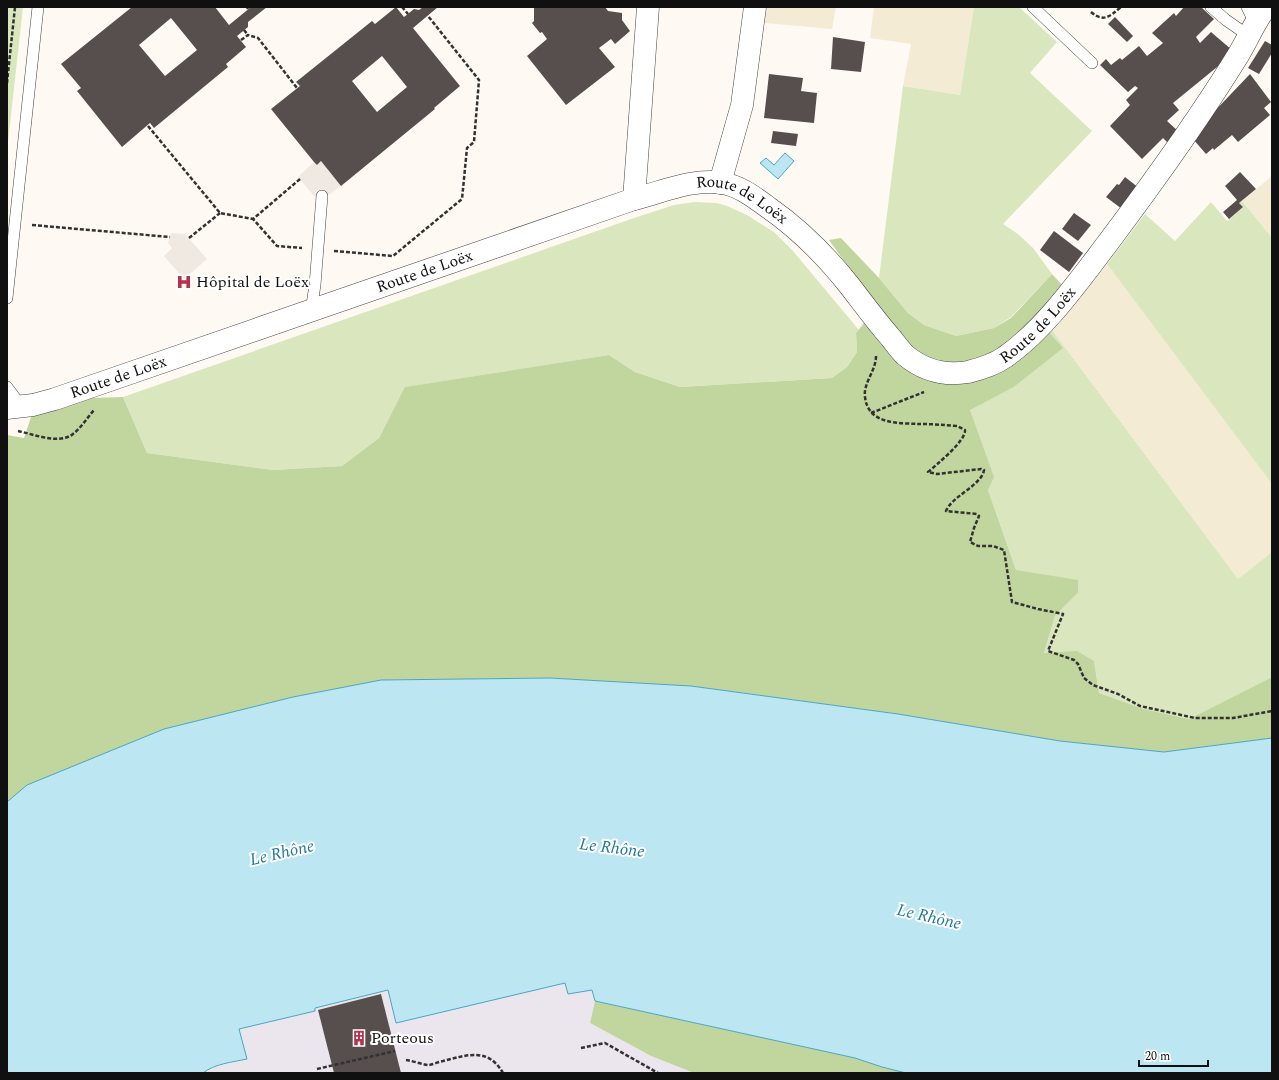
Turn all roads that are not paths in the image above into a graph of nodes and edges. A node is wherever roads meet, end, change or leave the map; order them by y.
1 (38, 7) edge
2 (648, 7) edge
3 (755, 7) edge
4 (1033, 7) edge
5 (1211, 7) edge
6 (1254, 18) edge
7 (1092, 63) dead end
8 (720, 183) junction
9 (322, 196) dead end
10 (634, 199) junction
11 (7, 298) edge
12 (311, 311) junction
13 (7, 387) edge
14 (15, 408) edge

1 - 11 lane
2 - 10 street
3 - 8 street
4 - 7 lane
5 - 6 lane
6 - 8 street, Route de Loëx
8 - 10 street, Route de Loëx
9 - 12 lane
10 - 12 street, Route de Loëx
12 - 14 street, Route de Loëx
13 - 14 lane

